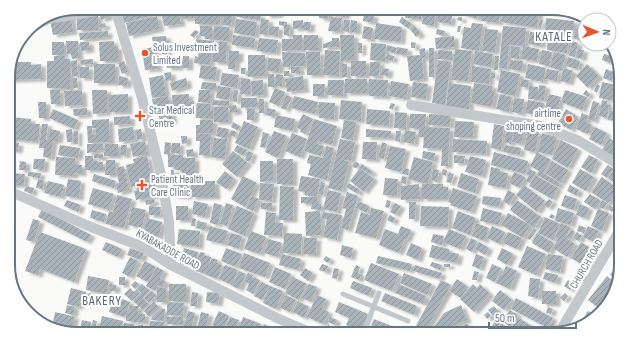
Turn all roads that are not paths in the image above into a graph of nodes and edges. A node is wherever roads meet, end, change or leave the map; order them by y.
1 (117, 15) edge
2 (411, 105) dead end
3 (614, 162) edge
4 (15, 194) edge
5 (614, 240) edge
6 (171, 265) junction
7 (379, 293) dead end
8 (343, 294) dead end
9 (374, 307) junction
10 (408, 321) dead end
11 (564, 326) edge
12 (298, 327) edge
13 (367, 327) edge

1 - 6 street
2 - 3 street
4 - 6 street, KYABAKADDE ROAD
5 - 11 street, CHURCH ROAD
6 - 12 street, KYABAKADDE ROAD
7 - 9 lane
8 - 9 lane
9 - 10 lane
9 - 13 lane

